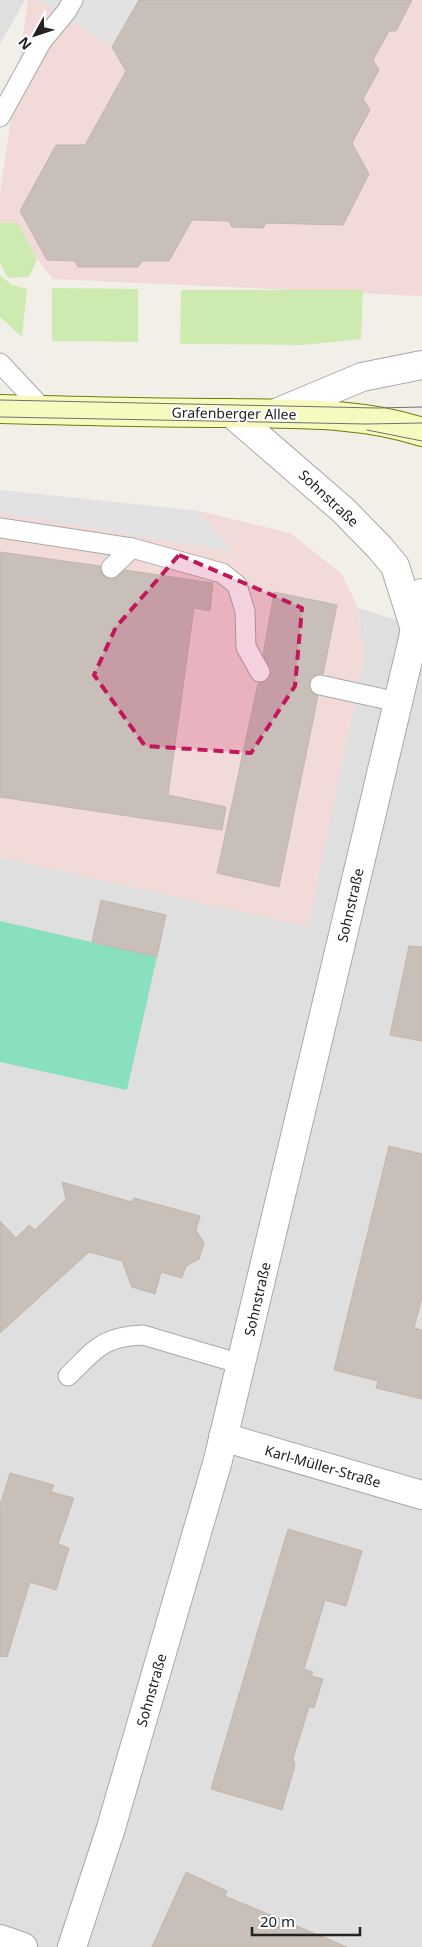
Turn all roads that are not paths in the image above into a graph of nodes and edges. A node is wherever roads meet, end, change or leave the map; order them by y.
1 (70, 6) edge
2 (2, 108) edge
3 (0, 363) edge
4 (422, 365) edge
5 (0, 409) edge
6 (44, 410) junction
7 (231, 413) junction
8 (276, 413) junction
9 (422, 432) edge
10 (0, 528) edge
11 (132, 548) junction
12 (111, 568) dead end
13 (422, 593) edge
14 (416, 636) edge
15 (260, 672) dead end
16 (320, 685) dead end
17 (398, 702) junction
18 (241, 1364) junction
19 (68, 1376) dead end
20 (224, 1437) junction
21 (422, 1495) edge
22 (0, 1939) edge
23 (23, 1947) edge
24 (72, 1947) edge

1 - 2 lane
3 - 6 lane
4 - 8 street
5 - 6 main road, Grafenberger Allee
6 - 7 main road, Grafenberger Allee
7 - 8 main road, Grafenberger Allee
7 - 14 street, Sohnstraße
8 - 9 main road, Grafenberger Allee
10 - 11 lane
11 - 12 lane
11 - 15 lane
13 - 14 street, Sohnstraße
14 - 17 street, Sohnstraße
16 - 17 lane
17 - 18 street, Sohnstraße
18 - 19 lane
18 - 20 street, Sohnstraße
20 - 21 street, Karl-Müller-Straße
20 - 24 street, Sohnstraße
22 - 23 street

